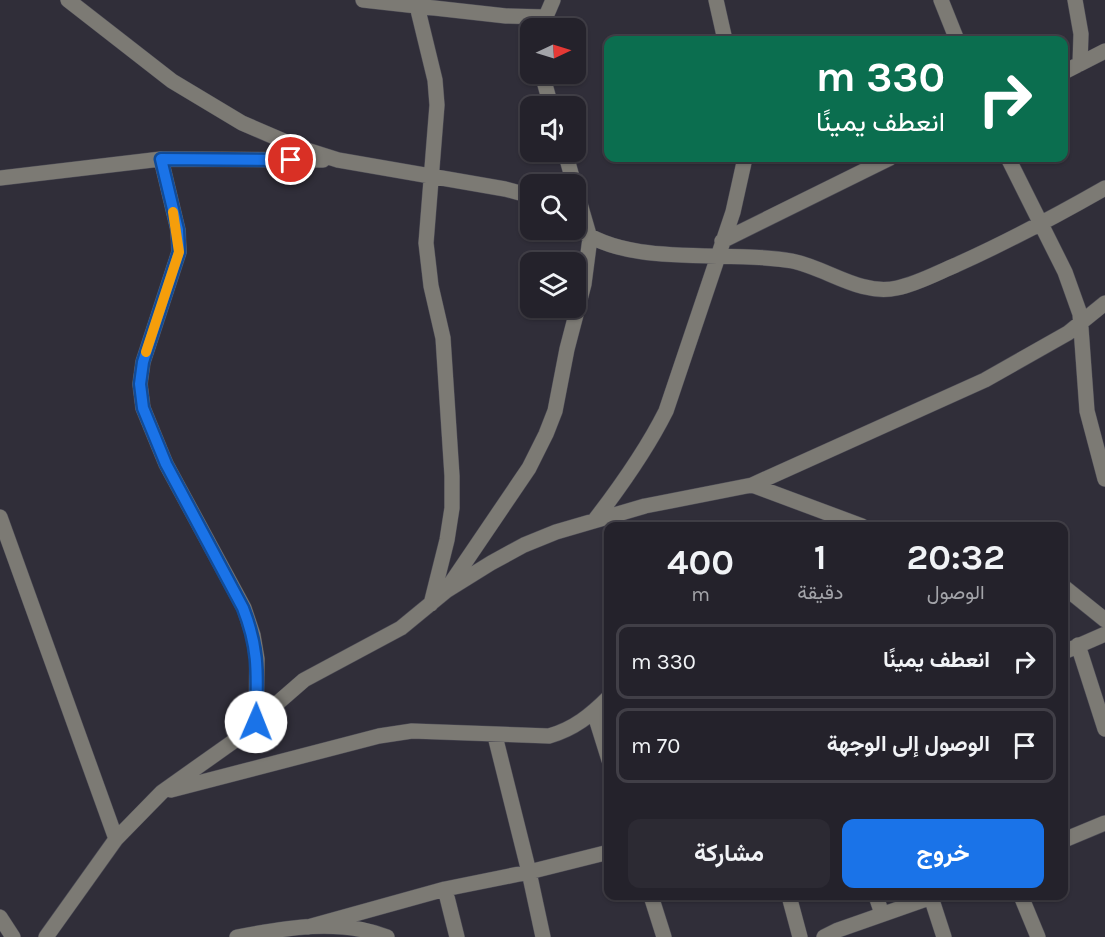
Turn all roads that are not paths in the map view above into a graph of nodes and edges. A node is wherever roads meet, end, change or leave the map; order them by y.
1 (68, 0) edge
2 (363, 0) edge
3 (553, 0) edge
4 (716, 0) edge
5 (941, 0) edge
6 (1075, 0) edge
7 (417, 6) junction
8 (545, 18) edge
9 (520, 19) edge
10 (724, 36) edge
11 (955, 36) edge
12 (1105, 51) edge
13 (1080, 63) junction
14 (1068, 70) edge
15 (161, 159) junction
16 (338, 160) junction
17 (744, 162) edge
18 (883, 162) edge
19 (1010, 162) edge
20 (432, 177) junction
21 (0, 178) edge
22 (1105, 188) edge
23 (520, 193) edge
24 (586, 224) edge
25 (1040, 226) junction
26 (586, 235) edge
27 (590, 238) junction
28 (720, 249) junction
29 (1105, 303) edge
30 (1082, 324) junction
31 (1105, 479) edge
32 (752, 485) junction
33 (0, 518) edge
34 (594, 521) junction
35 (851, 522) edge
36 (1068, 590) edge
37 (446, 591) junction
38 (431, 604) junction
39 (1105, 621) edge
40 (1105, 634) edge
41 (1078, 645) junction
42 (1068, 650) edge
43 (604, 702) edge
44 (594, 712) junction
45 (256, 722) junction
46 (1105, 729) edge
47 (495, 736) junction
48 (604, 744) edge
49 (162, 792) junction
50 (1105, 823) edge
51 (1068, 838) edge
52 (117, 839) junction
53 (604, 853) edge
54 (529, 872) junction
55 (445, 889) junction
56 (652, 900) edge
57 (790, 900) edge
58 (877, 900) edge
59 (922, 900) edge
60 (934, 900) edge
61 (1023, 900) edge
62 (882, 914) junction
63 (0, 917) edge
64 (308, 927) junction
65 (834, 935) edge
66 (13, 937) edge
67 (46, 937) edge
68 (237, 937) edge
69 (387, 937) edge
70 (458, 937) edge
71 (543, 937) edge
72 (664, 937) edge
73 (800, 937) edge
74 (944, 937) edge
75 (1038, 937) edge

1 - 16 street
2 - 7 street
3 - 8 street
4 - 10 street
5 - 11 street
6 - 13 street
7 - 9 street
7 - 20 street
12 - 13 street
13 - 14 street
15 - 16 street
15 - 21 street
15 - 45 street
16 - 20 street
17 - 28 street
18 - 28 street
19 - 25 street
20 - 23 street
20 - 38 street
22 - 25 street
24 - 27 street
25 - 28 street
25 - 30 street
26 - 27 street
27 - 28 street
27 - 37 street
28 - 34 street
29 - 30 street
30 - 31 street
30 - 32 street
32 - 34 street
32 - 35 street
33 - 52 street
34 - 37 street
36 - 39 street
37 - 38 street
38 - 45 street
40 - 41 street
41 - 42 street
41 - 46 street
43 - 44 street
44 - 47 street
44 - 48 street
45 - 49 street
47 - 49 street
47 - 54 street
49 - 52 street
50 - 51 street
52 - 67 street
53 - 54 street
54 - 55 street
54 - 71 street
55 - 64 street
55 - 70 street
56 - 72 street
57 - 73 street
58 - 62 street
59 - 62 street
60 - 74 street
61 - 75 street
62 - 65 street
63 - 66 street
64 - 68 street
64 - 69 street

